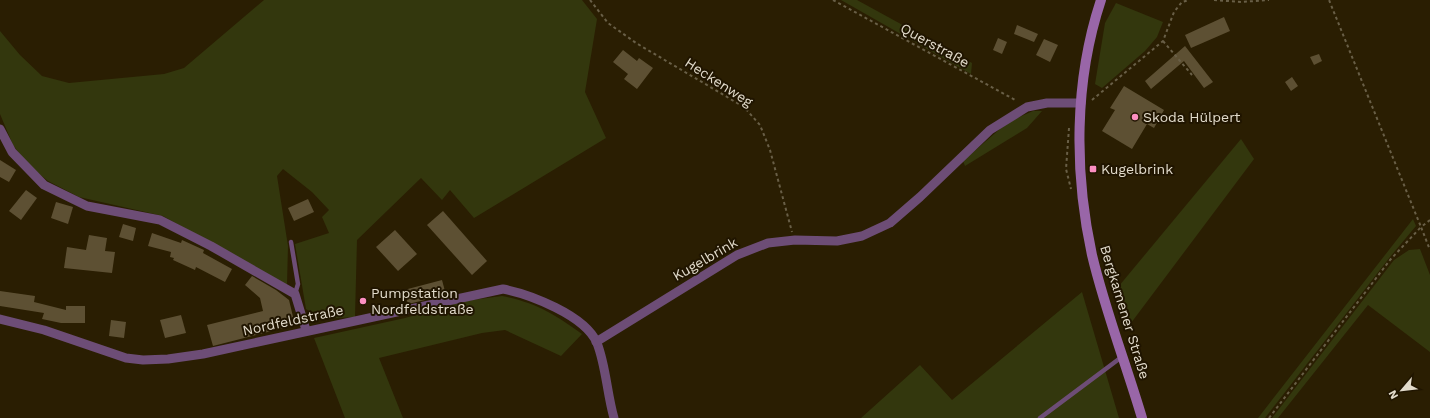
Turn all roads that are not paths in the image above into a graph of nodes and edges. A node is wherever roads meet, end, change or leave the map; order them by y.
1 (1101, 0) edge
2 (1081, 103) junction
3 (0, 129) edge
4 (291, 242) dead end
5 (295, 294) junction
6 (0, 319) edge
7 (306, 330) junction
8 (596, 342) junction
9 (1123, 356) junction
10 (614, 418) edge
11 (1040, 418) edge
12 (1142, 418) edge

1 - 2 street, Bergkamener Straße
2 - 8 street, Kugelbrink
2 - 9 street, Bergkamener Straße
3 - 5 street
4 - 5 lane
5 - 7 street
6 - 7 street, Nordfeldstraße
7 - 8 street, Nordfeldstraße
8 - 10 street, Nordfeldstraße
9 - 11 lane
9 - 12 street, Bergkamener Straße

